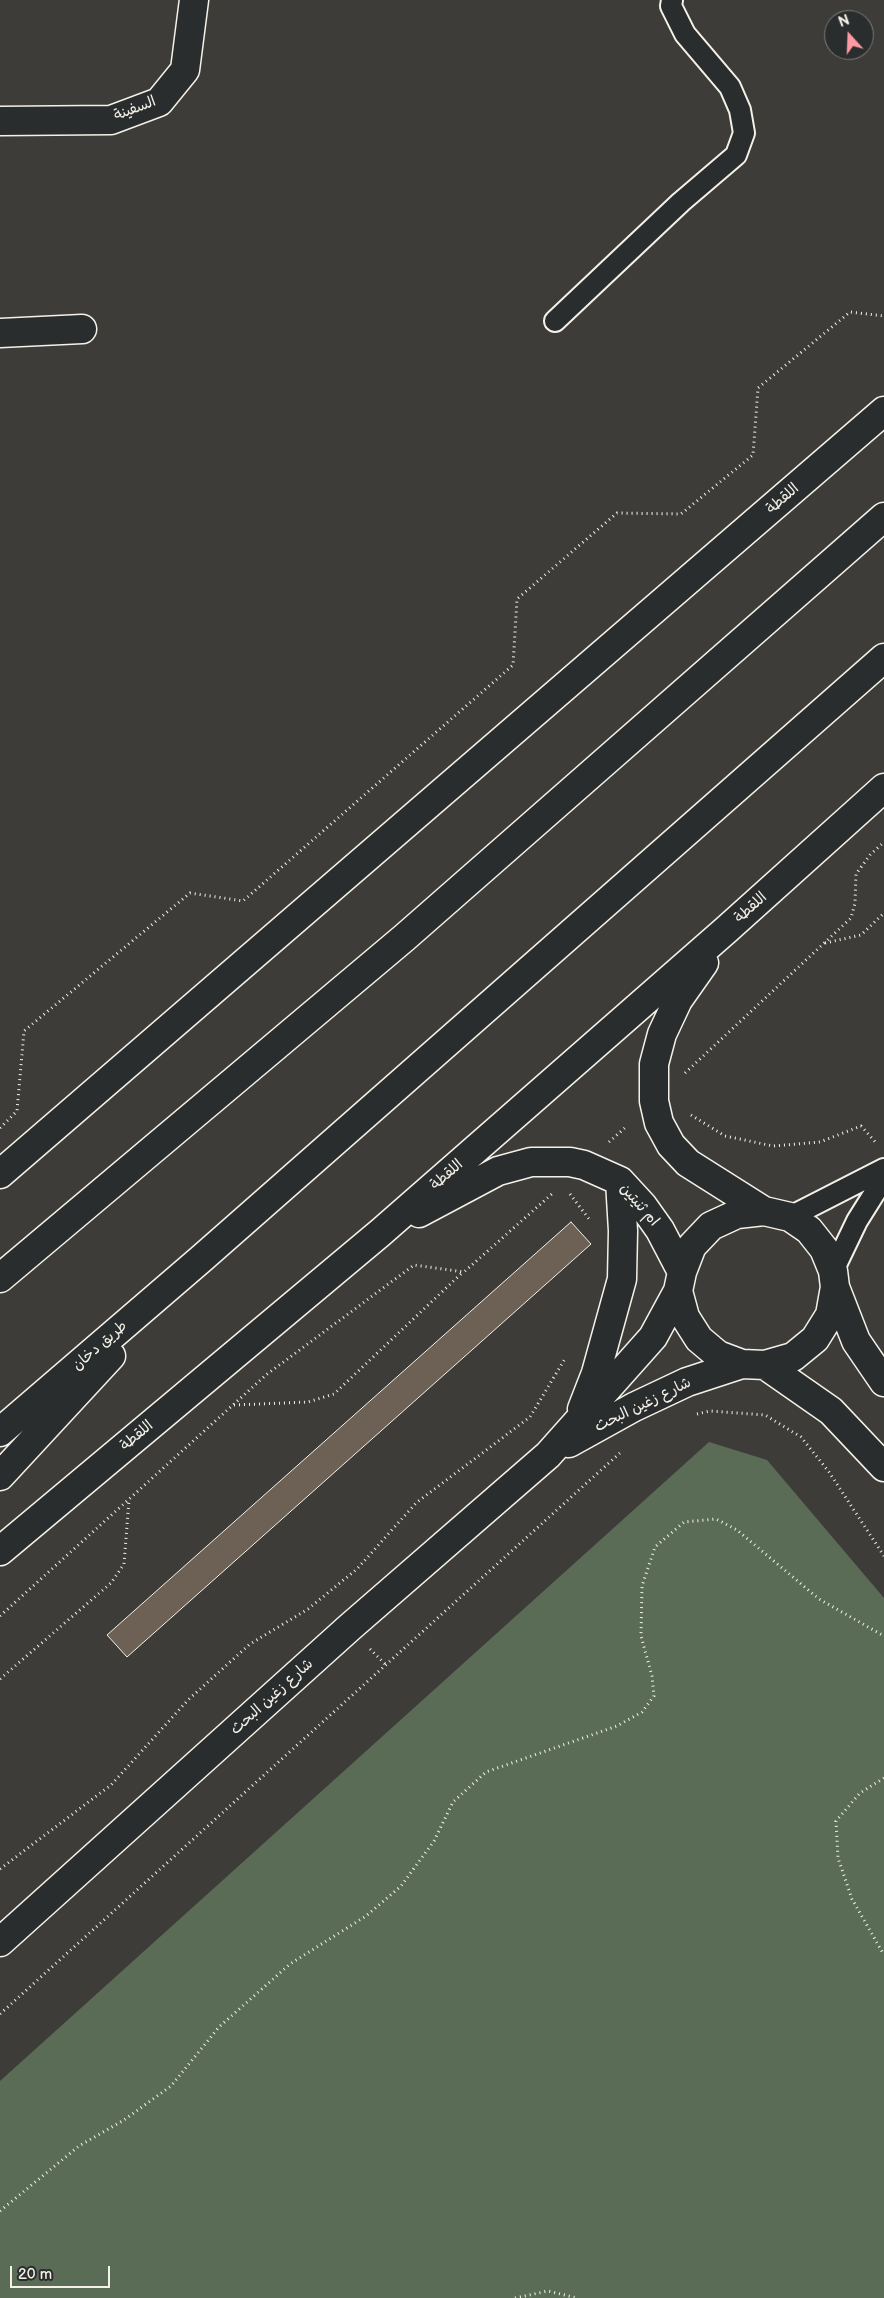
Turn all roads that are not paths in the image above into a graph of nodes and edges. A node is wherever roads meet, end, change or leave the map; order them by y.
1 (194, 0) edge
2 (672, 0) edge
3 (0, 121) edge
4 (555, 321) dead end
5 (82, 329) dead end
6 (0, 333) edge
7 (884, 411) edge
8 (884, 517) edge
9 (884, 658) edge
10 (884, 788) edge
11 (726, 930) junction
12 (884, 1169) edge
13 (0, 1174) edge
14 (884, 1178) edge
15 (620, 1182) junction
16 (777, 1214) junction
17 (380, 1233) junction
18 (201, 1259) junction
19 (0, 1278) edge
20 (834, 1279) junction
21 (680, 1281) junction
22 (754, 1364) junction
23 (884, 1382) edge
24 (574, 1428) junction
25 (0, 1432) edge
26 (548, 1455) junction
27 (884, 1467) edge
28 (0, 1476) edge
29 (0, 1551) edge
30 (0, 1942) edge

1 - 3 street, السفينة
2 - 4 lane
5 - 6 street
7 - 13 street, اللقطة
8 - 19 street
9 - 18 street
10 - 11 street, اللقطة
11 - 16 street
11 - 17 street, اللقطة
12 - 16 lane
14 - 20 lane
15 - 17 street, ام ثنيتين
15 - 21 street, ام ثنيتين
15 - 24 street
16 - 20 street
16 - 21 street
17 - 29 street, اللقطة
18 - 25 street, طريق دخان
18 - 28 street
20 - 22 street
20 - 23 street
21 - 22 street
21 - 24 street, شارع زغين البحث
22 - 26 street, شارع زغين البحث
22 - 27 street
24 - 26 street, شارع زغين البحث
26 - 30 street, شارع زغين البحث

